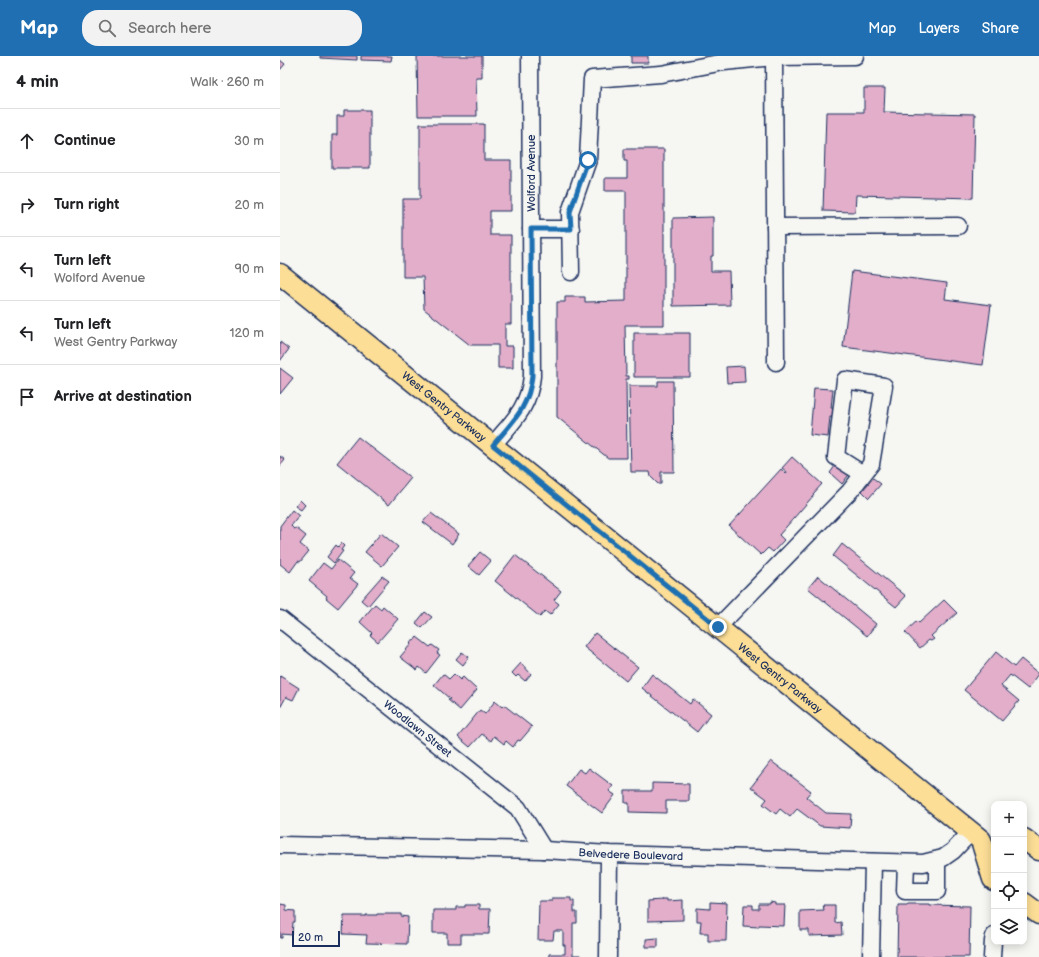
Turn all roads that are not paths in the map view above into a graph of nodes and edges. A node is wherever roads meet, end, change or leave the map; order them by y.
1 (530, 56) edge
2 (855, 56) edge
3 (774, 57) junction
4 (958, 226) dead end
5 (775, 227) junction
6 (531, 229) junction
7 (571, 229) junction
8 (571, 272) dead end
9 (280, 274) edge
10 (776, 362) dead end
11 (493, 445) junction
12 (863, 474) junction
13 (280, 619) edge
14 (718, 627) junction
15 (982, 837) edge
16 (1027, 841) edge
17 (280, 845) edge
18 (544, 850) junction
19 (1039, 850) edge
20 (609, 854) junction
21 (937, 860) junction
22 (873, 862) junction
23 (906, 863) junction
24 (991, 873) edge
25 (1027, 904) edge
26 (1039, 914) edge
27 (993, 945) edge
28 (608, 957) edge
29 (871, 957) edge
30 (992, 957) edge

1 - 6 street, Wolford Avenue
2 - 3 street
3 - 5 street
3 - 7 street
4 - 5 street
5 - 10 street
6 - 7 street
6 - 11 street, Wolford Avenue
7 - 8 street
9 - 11 main road, West Gentry Parkway
11 - 14 main road, West Gentry Parkway
12 - 12 street
12 - 14 street
13 - 18 street, Woodlawn Street
14 - 15 main road, West Gentry Parkway
15 - 21 street, Belvedere Boulevard
15 - 24 main road
16 - 19 main road
17 - 18 street, Belvedere Boulevard
18 - 20 street, Belvedere Boulevard
20 - 22 street, Belvedere Boulevard
20 - 28 street
21 - 23 street, Belvedere Boulevard
21 - 23 street
22 - 23 street, Belvedere Boulevard
22 - 29 street
25 - 26 main road
27 - 30 street

